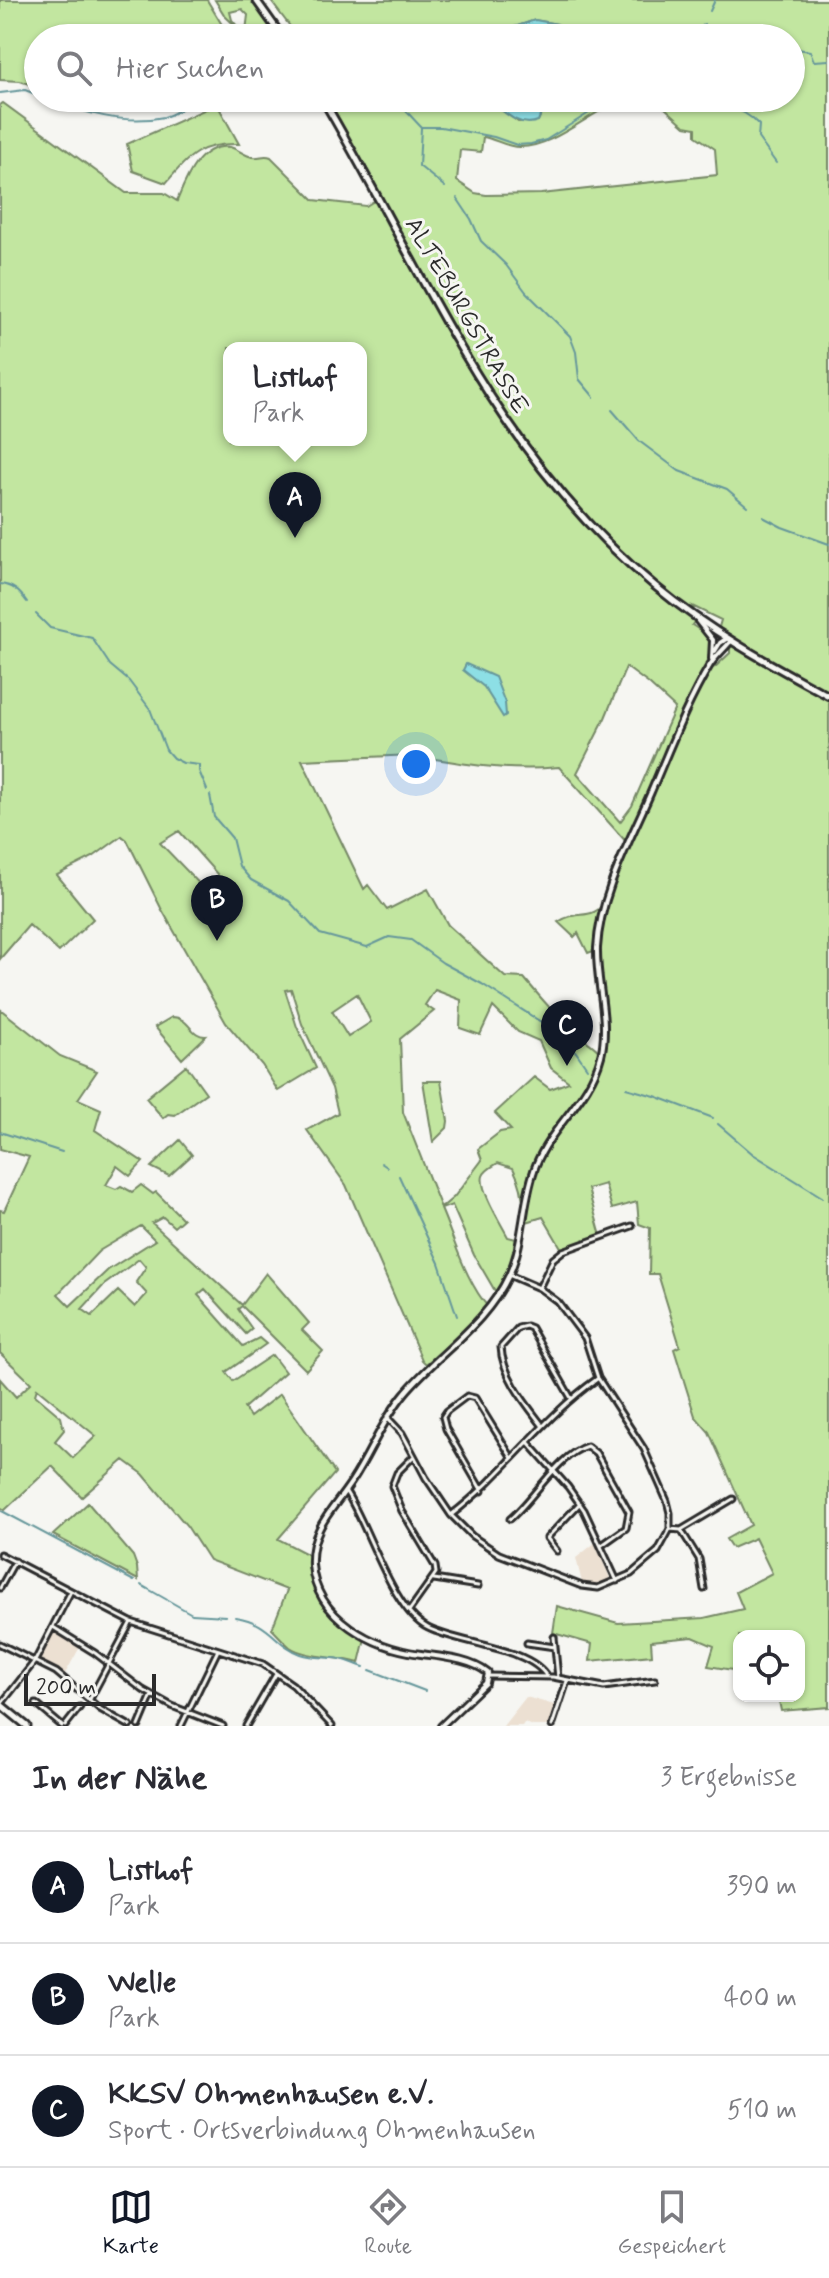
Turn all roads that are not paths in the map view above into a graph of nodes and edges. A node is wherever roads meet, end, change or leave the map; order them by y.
1 (256, 0) edge
2 (273, 24) edge
3 (330, 112) edge
4 (696, 619) junction
5 (728, 640) junction
6 (713, 654) junction
7 (712, 661) junction
8 (829, 696) edge
9 (632, 1226) dead end
10 (509, 1275) junction
11 (539, 1288) junction
12 (598, 1378) junction
13 (571, 1398) junction
14 (387, 1417) junction
15 (542, 1425) junction
16 (528, 1442) junction
17 (414, 1456) junction
18 (512, 1459) junction
19 (554, 1471) junction
20 (345, 1491) junction
21 (482, 1491) junction
22 (733, 1499) dead end
23 (580, 1503) junction
24 (451, 1515) junction
25 (510, 1519) dead end
26 (670, 1529) junction
27 (681, 1530) junction
28 (540, 1537) dead end
29 (547, 1538) junction
30 (602, 1545) junction
31 (557, 1551) dead end
32 (0, 1554) edge
33 (15, 1561) junction
34 (434, 1579) junction
35 (617, 1581) junction
36 (478, 1586) dead end
37 (0, 1588) edge
38 (704, 1589) dead end
39 (71, 1591) junction
40 (409, 1612) junction
41 (131, 1622) junction
42 (53, 1627) junction
43 (554, 1637) dead end
44 (527, 1643) dead end
45 (0, 1644) edge
46 (555, 1647) junction
47 (218, 1649) junction
48 (35, 1661) junction
49 (110, 1664) junction
50 (277, 1672) junction
51 (488, 1676) junction
52 (547, 1677) junction
53 (558, 1678) junction
54 (655, 1680) dead end
55 (567, 1681) junction
56 (152, 1695) junction
57 (90, 1699) junction
58 (0, 1704) edge
59 (36, 1704) dead end
60 (80, 1707) dead end
61 (188, 1713) junction
62 (65, 1725) edge
63 (27, 1726) edge
64 (73, 1726) edge
65 (130, 1726) edge
66 (139, 1726) edge
67 (181, 1726) edge
68 (223, 1726) edge
69 (246, 1726) edge
70 (332, 1726) edge
71 (441, 1726) edge
72 (552, 1726) edge

1 - 2 main road
3 - 4 main road, ALTEBURGSTRASSE
4 - 5 main road, ALTEBURGSTRASSE
4 - 6 street
5 - 6 street
5 - 7 street
5 - 8 main road, ALTEBURGSTRASSE
6 - 7 street
7 - 10 street
9 - 11 street
10 - 11 street
10 - 14 street
11 - 12 street
12 - 13 street
12 - 26 street
13 - 15 street
13 - 15 street
14 - 17 street
14 - 20 street
15 - 16 street
16 - 18 street
16 - 19 street
17 - 24 street
17 - 34 street
18 - 21 street
18 - 21 street
19 - 23 street
19 - 25 street
19 - 30 street
20 - 40 street
20 - 51 street
21 - 24 street
22 - 27 street
23 - 29 street
23 - 30 street
24 - 35 street
26 - 27 street
26 - 35 street
27 - 38 street
28 - 29 street
29 - 31 street
30 - 35 street
32 - 33 street
33 - 37 street
33 - 39 street
34 - 36 street
34 - 40 street
39 - 41 street
39 - 42 street
40 - 52 street
41 - 47 street
41 - 49 street
42 - 48 street
42 - 49 street
43 - 46 street
44 - 46 street
45 - 48 street
46 - 53 street
47 - 50 street
47 - 61 street
48 - 57 street
48 - 58 street
49 - 56 street
49 - 57 street
50 - 69 street
50 - 70 street
51 - 52 street
51 - 71 street
52 - 53 street
53 - 55 street
54 - 55 street
55 - 72 street
56 - 61 street
56 - 66 street
57 - 65 street
58 - 63 main road
59 - 62 street
60 - 62 street
61 - 67 street
61 - 68 street
62 - 64 street

